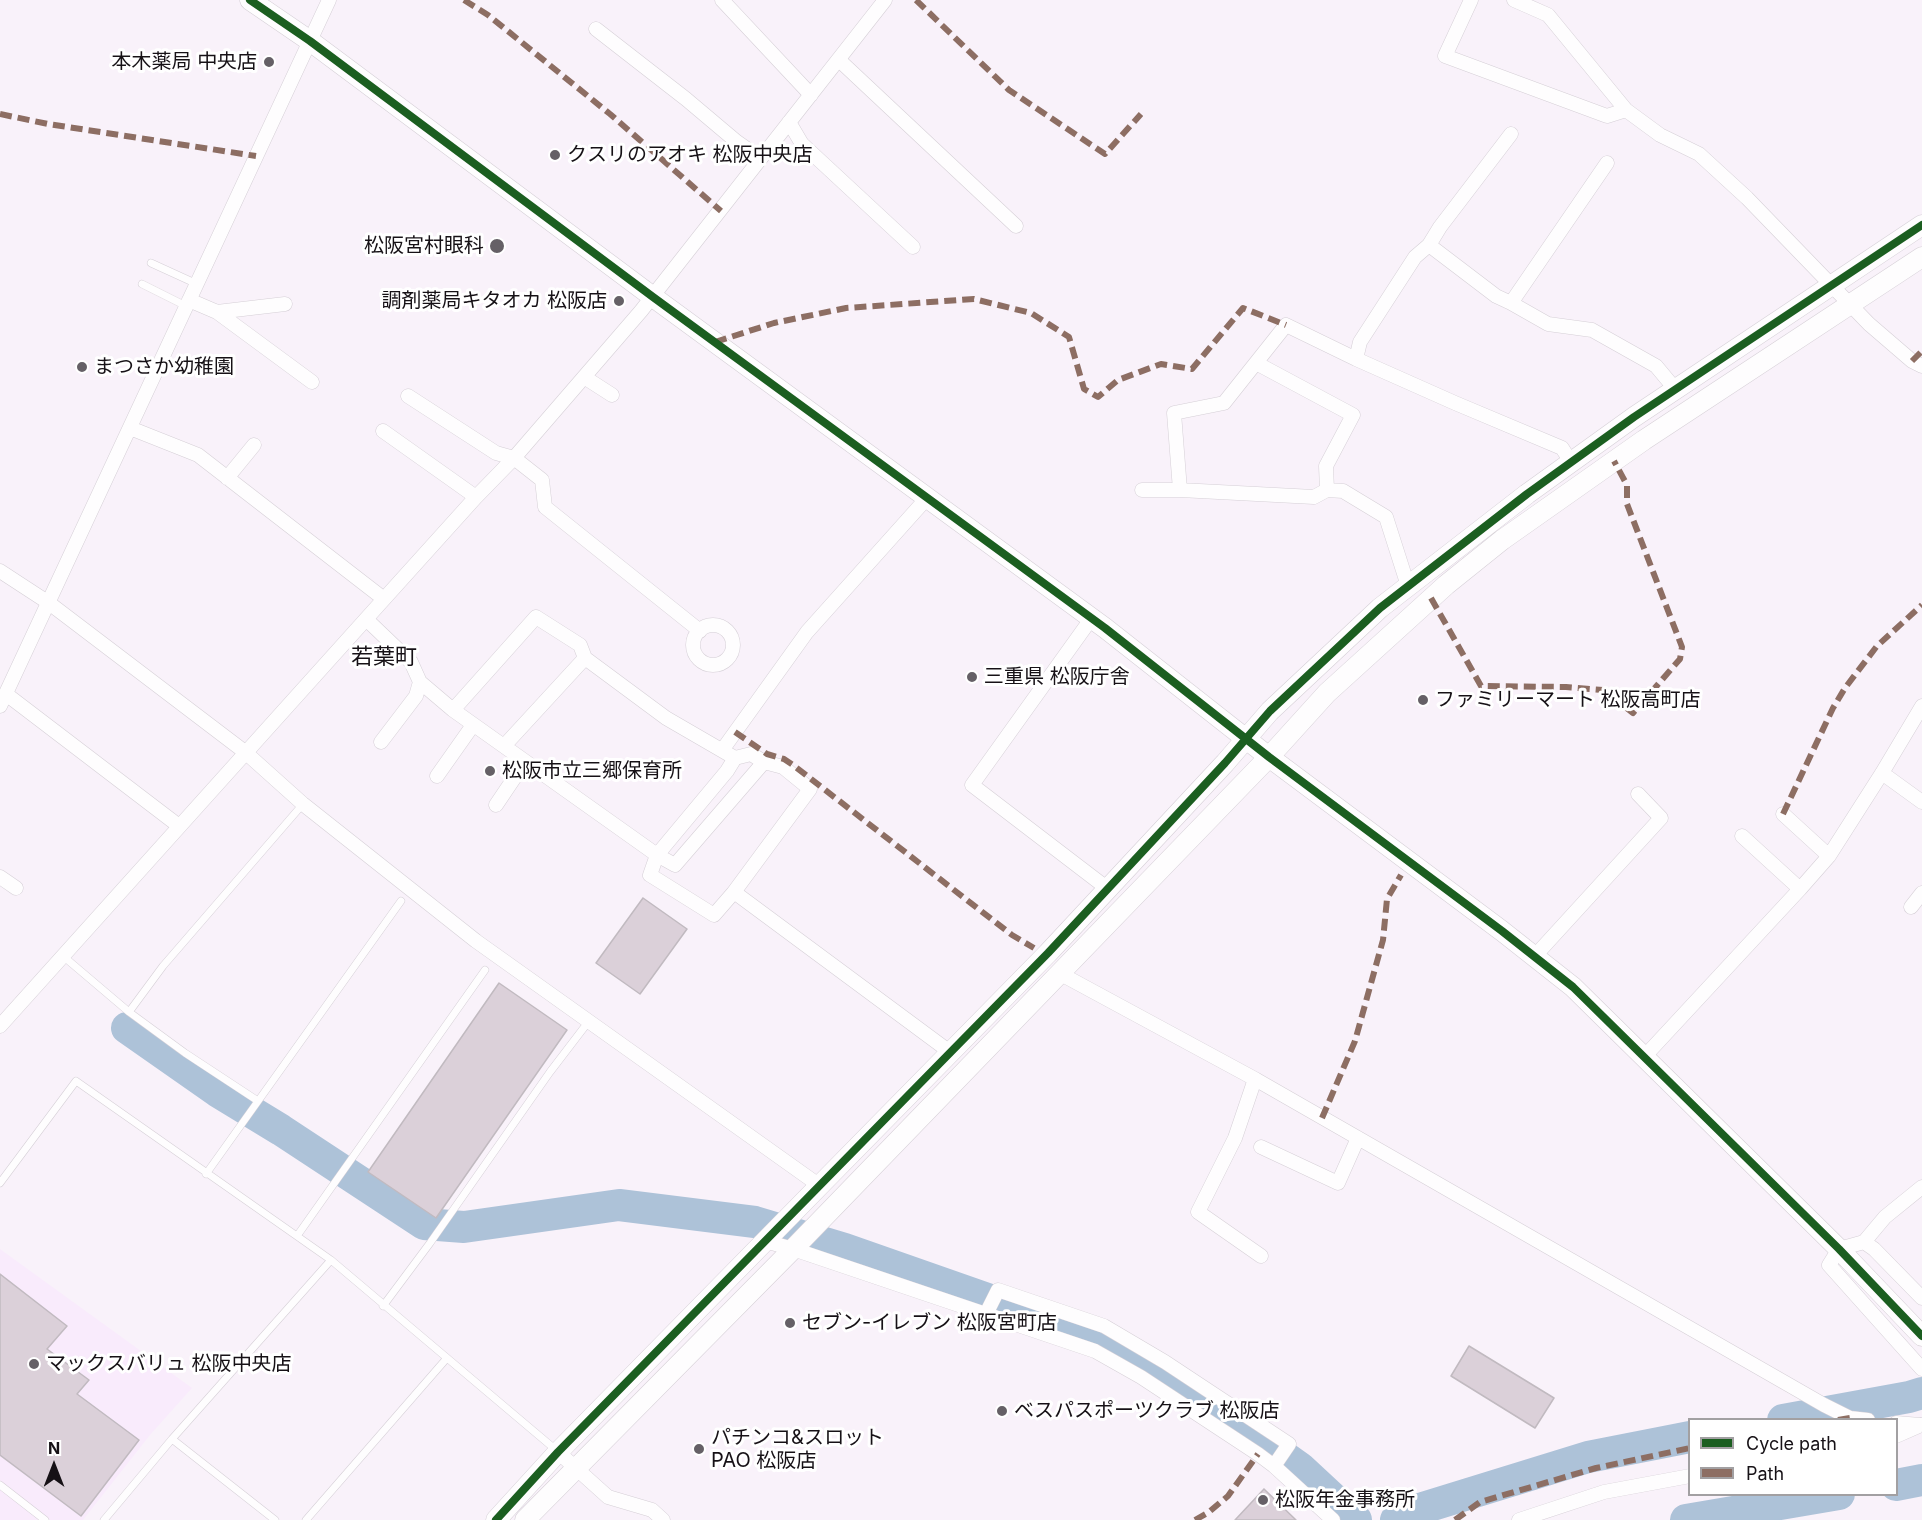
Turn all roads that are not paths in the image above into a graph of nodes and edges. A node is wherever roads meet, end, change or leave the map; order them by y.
1 (250, 0) edge
2 (329, 0) edge
3 (722, 0) edge
4 (885, 0) edge
5 (1471, 0) edge
6 (1514, 0) edge
7 (596, 28) dead end
8 (310, 41) junction
9 (839, 60) junction
10 (810, 95) junction
11 (1626, 110) junction
12 (789, 122) junction
13 (1511, 134) dead end
14 (760, 158) junction
15 (1607, 163) dead end
16 (1922, 225) edge
17 (1016, 226) dead end
18 (1429, 245) junction
19 (913, 247) dead end
20 (1922, 257) edge
21 (151, 263) dead end
22 (197, 284) junction
23 (142, 285) dead end
24 (1831, 286) junction
25 (653, 297) junction
26 (188, 303) junction
27 (1511, 303) junction
28 (285, 304) dead end
29 (1851, 305) junction
30 (216, 312) junction
31 (1356, 359) junction
32 (1256, 363) junction
33 (1917, 363) edge
34 (584, 377) junction
35 (1922, 378) edge
36 (312, 382) dead end
37 (1676, 390) junction
38 (612, 395) dead end
39 (408, 396) dead end
40 (130, 428) junction
41 (383, 431) dead end
42 (254, 444) dead end
43 (514, 458) junction
44 (1572, 462) junction
45 (227, 478) junction
46 (1142, 490) dead end
47 (1179, 490) junction
48 (1327, 490) junction
49 (476, 497) junction
50 (927, 498) junction
51 (0, 571) edge
52 (1408, 586) junction
53 (384, 599) junction
54 (49, 603) junction
55 (366, 619) junction
56 (1091, 619) junction
57 (700, 631) dead end
58 (585, 658) junction
59 (420, 682) junction
60 (3, 700) edge
61 (1922, 706) edge
62 (453, 710) junction
63 (473, 725) junction
64 (1246, 739) junction
65 (381, 742) dead end
66 (504, 746) junction
67 (723, 749) junction
68 (245, 752) junction
69 (1269, 757) junction
70 (735, 758) junction
71 (525, 762) junction
72 (764, 762) junction
73 (1882, 773) junction
74 (437, 776) dead end
75 (1638, 794) dead end
76 (1922, 802) edge
77 (303, 804) junction
78 (496, 805) dead end
79 (1783, 814) dead end
80 (179, 826) junction
81 (1742, 836) dead end
82 (657, 855) junction
83 (1829, 856) junction
84 (0, 877) edge
85 (16, 888) dead end
86 (1108, 889) junction
87 (1800, 889) junction
88 (734, 892) junction
89 (1922, 892) edge
90 (401, 901) dead end
91 (1911, 907) dead end
92 (63, 956) junction
93 (1534, 957) junction
94 (485, 970) dead end
95 (1059, 973) junction
96 (129, 1012) junction
97 (589, 1021) junction
98 (0, 1026) edge
99 (950, 1052) junction
100 (1645, 1056) junction
101 (1254, 1079) junction
102 (258, 1101) junction
103 (1358, 1138) junction
104 (1261, 1147) dead end
105 (206, 1174) junction
106 (0, 1183) edge
107 (820, 1186) junction
108 (1922, 1186) edge
109 (297, 1236) junction
110 (767, 1239) junction
111 (1864, 1242) junction
112 (795, 1247) junction
113 (1839, 1249) junction
114 (1261, 1256) dead end
115 (331, 1260) junction
116 (1922, 1298) edge
117 (383, 1306) junction
118 (986, 1313) junction
119 (1068, 1315) junction
120 (1922, 1336) edge
121 (1060, 1338) junction
122 (1153, 1355) junction
123 (447, 1358) junction
124 (1922, 1369) edge
125 (1141, 1376) junction
126 (1226, 1402) junction
127 (1862, 1418) edge
128 (1214, 1423) junction
129 (1898, 1423) edge
130 (1921, 1425) edge
131 (1898, 1435) edge
132 (172, 1439) junction
133 (558, 1452) junction
134 (1274, 1466) junction
135 (575, 1468) junction
136 (1688, 1476) edge
137 (0, 1485) edge
138 (36, 1513) junction
139 (30, 1520) edge
140 (45, 1520) edge
141 (104, 1520) edge
142 (275, 1520) edge
143 (306, 1520) edge
144 (496, 1520) edge
145 (525, 1520) edge
146 (663, 1520) edge
147 (1333, 1520) edge
148 (1519, 1520) edge

1 - 8 street
2 - 8 street
3 - 10 street
4 - 9 street
5 - 11 street
6 - 11 street
7 - 14 street
8 - 22 street
8 - 25 street
9 - 10 street
9 - 17 street
10 - 12 street
11 - 24 street
12 - 14 street
12 - 19 street
13 - 18 street
14 - 25 street
15 - 27 street
16 - 24 street
18 - 27 street
18 - 31 street
20 - 29 street
21 - 22 lane
22 - 26 street
23 - 26 lane
24 - 29 street
24 - 37 street
25 - 34 street
25 - 50 street
26 - 30 street
26 - 40 street
27 - 37 street
28 - 30 street
29 - 33 street
29 - 69 street
30 - 36 street
31 - 32 street
31 - 44 street
32 - 47 street
32 - 48 street
33 - 35 street
34 - 38 street
34 - 43 street
37 - 44 street
39 - 43 street
40 - 45 street
40 - 54 street
41 - 49 street
42 - 45 street
43 - 49 street
43 - 57 street
44 - 52 street
45 - 53 street
46 - 47 street
47 - 48 street
48 - 52 street
49 - 53 street
50 - 56 street
50 - 67 street
51 - 54 street
52 - 64 street
53 - 55 street
54 - 60 street
54 - 68 street
55 - 59 street
55 - 68 street
56 - 64 street
56 - 86 street
58 - 62 street
58 - 66 street
58 - 67 street
59 - 62 street
59 - 65 street
60 - 80 street
61 - 73 street
62 - 63 street
63 - 66 street
63 - 74 street
64 - 69 street
64 - 86 street
66 - 71 street
67 - 70 street
68 - 77 street
68 - 80 street
69 - 93 street
69 - 95 street
70 - 72 street
70 - 82 street
71 - 78 street
71 - 82 street
72 - 82 street
72 - 88 street
73 - 76 street
73 - 83 street
75 - 93 street
77 - 96 lane
77 - 97 street
79 - 83 street
80 - 92 street
81 - 87 street
82 - 88 street
83 - 87 street
84 - 85 street
86 - 99 street
87 - 100 street
88 - 99 street
89 - 91 street
90 - 102 lane
92 - 96 lane
92 - 98 street
93 - 100 street
94 - 109 lane
95 - 101 street
95 - 112 street
96 - 102 lane
97 - 107 street
97 - 117 lane
99 - 107 street
100 - 113 street
101 - 103 street
101 - 114 street
102 - 105 lane
103 - 104 street
103 - 127 street
105 - 106 lane
105 - 109 lane
107 - 110 street
108 - 111 street
109 - 115 lane
110 - 112 street
110 - 133 street
111 - 113 street
111 - 116 street
112 - 118 street
112 - 135 street
113 - 120 street
113 - 124 street
115 - 117 lane
115 - 132 lane
117 - 123 lane
118 - 119 street
118 - 121 street
119 - 121 street
119 - 122 street
121 - 125 street
122 - 125 street
122 - 126 street
123 - 133 lane
123 - 143 lane
125 - 128 street
126 - 128 street
126 - 134 street
128 - 134 street
129 - 130 street
130 - 131 street
132 - 141 lane
132 - 142 lane
133 - 135 street
133 - 144 street
134 - 147 street
135 - 145 street
135 - 146 street
136 - 148 street
137 - 138 lane
138 - 139 lane
138 - 140 lane

